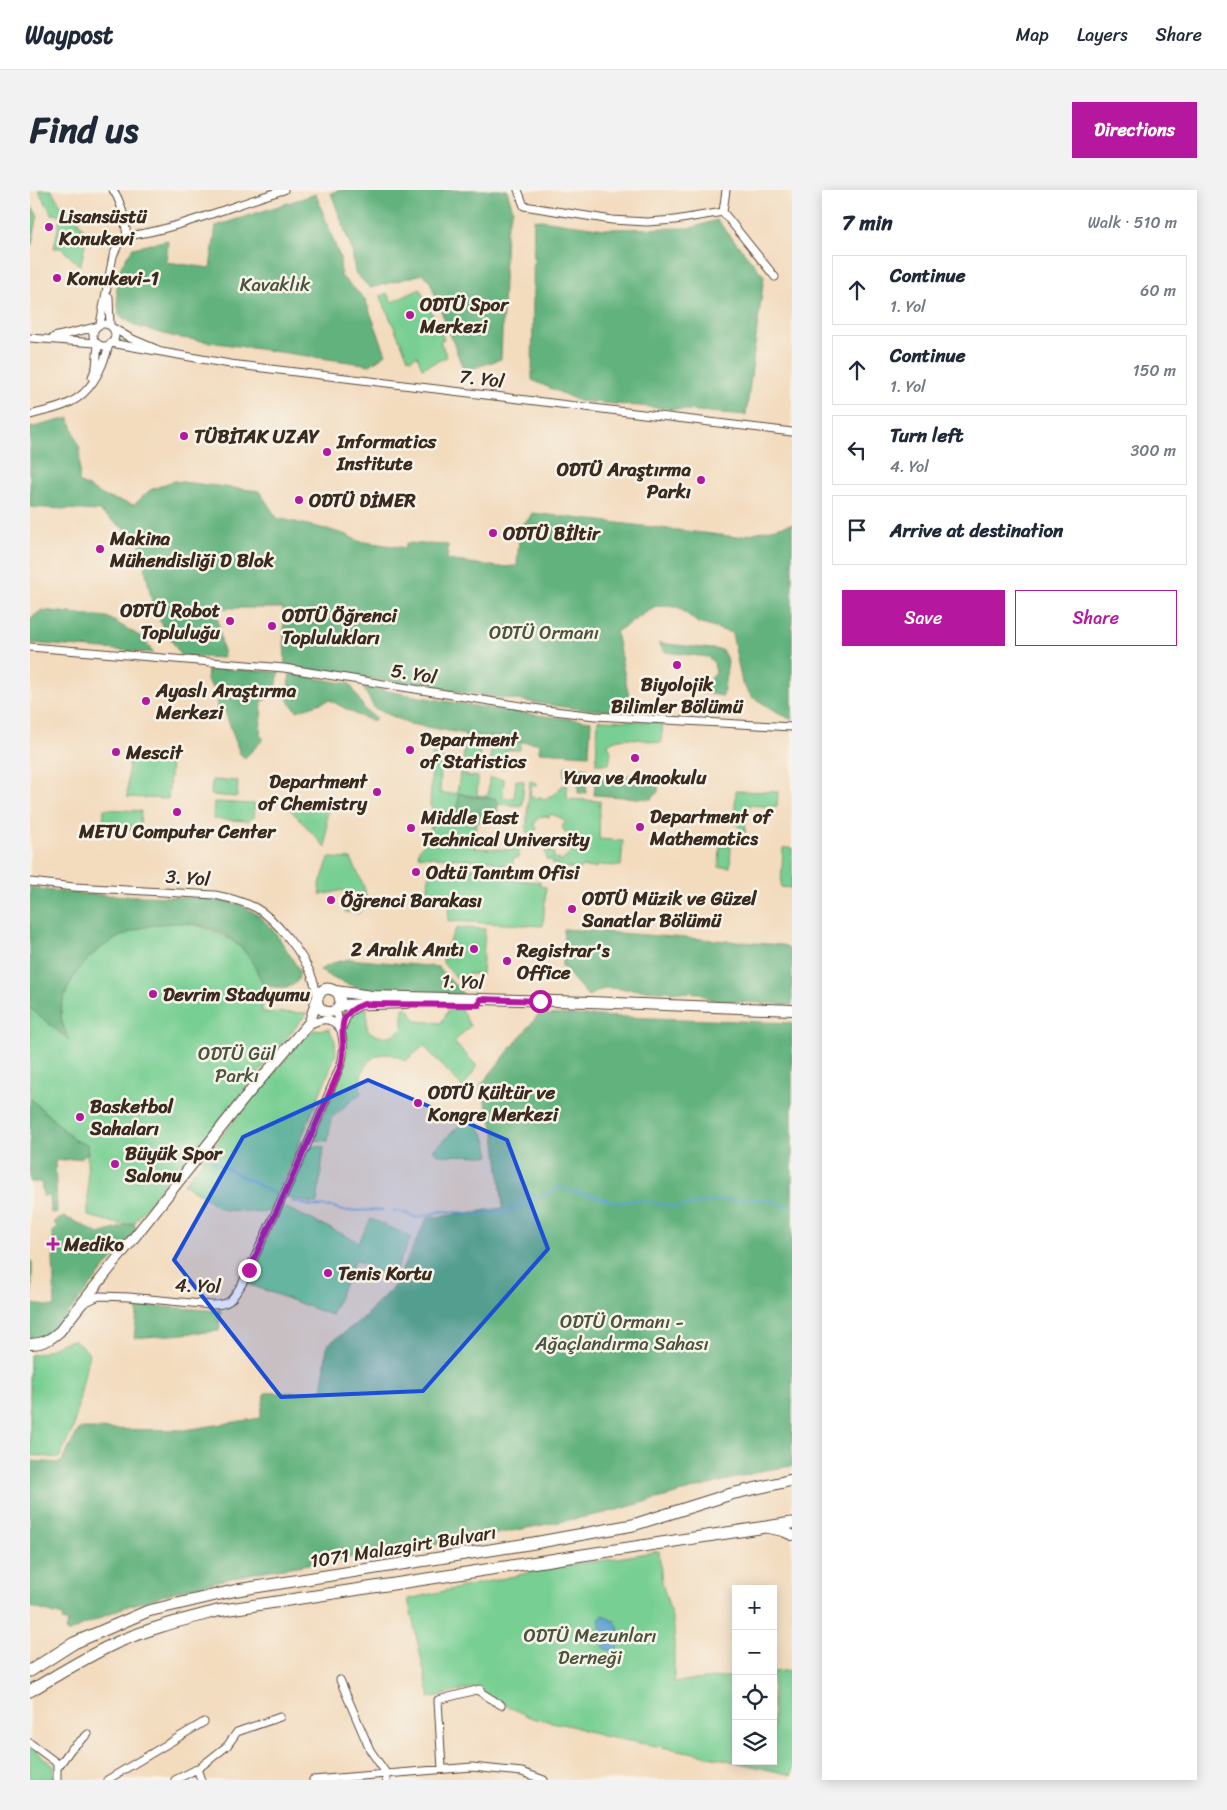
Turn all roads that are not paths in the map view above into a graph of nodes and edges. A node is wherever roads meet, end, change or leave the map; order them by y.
1 (113, 190) edge
2 (284, 190) edge
3 (518, 190) edge
4 (726, 190) edge
5 (723, 212) junction
6 (127, 236) junction
7 (775, 277) dead end
8 (109, 284) junction
9 (98, 325) junction
10 (112, 327) junction
11 (30, 338) edge
12 (41, 339) junction
13 (97, 344) junction
14 (110, 344) junction
15 (168, 354) junction
16 (89, 387) junction
17 (30, 414) edge
18 (792, 432) edge
19 (30, 647) edge
20 (792, 727) edge
21 (30, 882) edge
22 (311, 974) junction
23 (334, 990) junction
24 (317, 998) junction
25 (480, 1002) junction
26 (364, 1004) junction
27 (590, 1005) junction
28 (338, 1007) junction
29 (792, 1010) edge
30 (792, 1016) edge
31 (304, 1028) junction
32 (341, 1033) junction
33 (97, 1283) junction
34 (110, 1296) junction
35 (78, 1307) junction
36 (30, 1344) edge
37 (792, 1480) edge
38 (792, 1523) edge
39 (761, 1528) junction
40 (792, 1535) edge
41 (30, 1671) edge
42 (340, 1680) dead end
43 (30, 1691) edge
44 (502, 1705) dead end
45 (280, 1717) dead end
46 (204, 1722) dead end
47 (88, 1734) dead end
48 (30, 1743) edge
49 (58, 1767) junction
50 (197, 1769) junction
51 (442, 1769) junction
52 (386, 1777) edge
53 (57, 1780) edge
54 (107, 1780) edge
55 (175, 1780) edge
56 (201, 1780) edge
57 (313, 1780) edge
58 (544, 1780) edge

1 - 6 street
2 - 6 street
3 - 5 street
4 - 5 street
5 - 7 street
6 - 8 street
8 - 9 street
8 - 10 street
9 - 10 street, 7. Yol
9 - 12 street, 7. Yol
9 - 13 street
10 - 14 street
10 - 15 street, 7. Yol
11 - 12 street, 7. Yol
12 - 13 street, 7. Yol
13 - 14 street, 7. Yol
13 - 16 street
14 - 15 street, 7. Yol
14 - 16 street
15 - 18 street, 7. Yol
16 - 17 street
19 - 20 street, 5. Yol
21 - 22 street, 3. Yol
22 - 23 street, 3. Yol
22 - 24 street, 3. Yol
23 - 24 main road
23 - 25 main road, 1. Yol
23 - 28 main road
24 - 28 main road
24 - 31 main road
25 - 26 main road, 1. Yol
25 - 27 main road, 1. Yol
26 - 28 main road, 1. Yol
26 - 32 street, 4. Yol
27 - 29 main road, 1. Yol
27 - 30 main road, 1. Yol
28 - 32 street, 4. Yol
31 - 32 street
31 - 33 main road
32 - 34 street, 4. Yol
33 - 34 street
33 - 35 main road
34 - 35 street, 4. Yol
35 - 36 main road
37 - 41 main road, 1071 Malazgirt Bulvarı
38 - 39 main road, 1071 Malazgirt Bulvarı
39 - 40 main road
39 - 43 main road, 1071 Malazgirt Bulvarı
42 - 52 street
44 - 51 street
45 - 50 street
46 - 54 street
47 - 49 street
48 - 49 street
49 - 53 street
50 - 55 street
50 - 56 street
51 - 52 street
51 - 58 street
52 - 57 street

